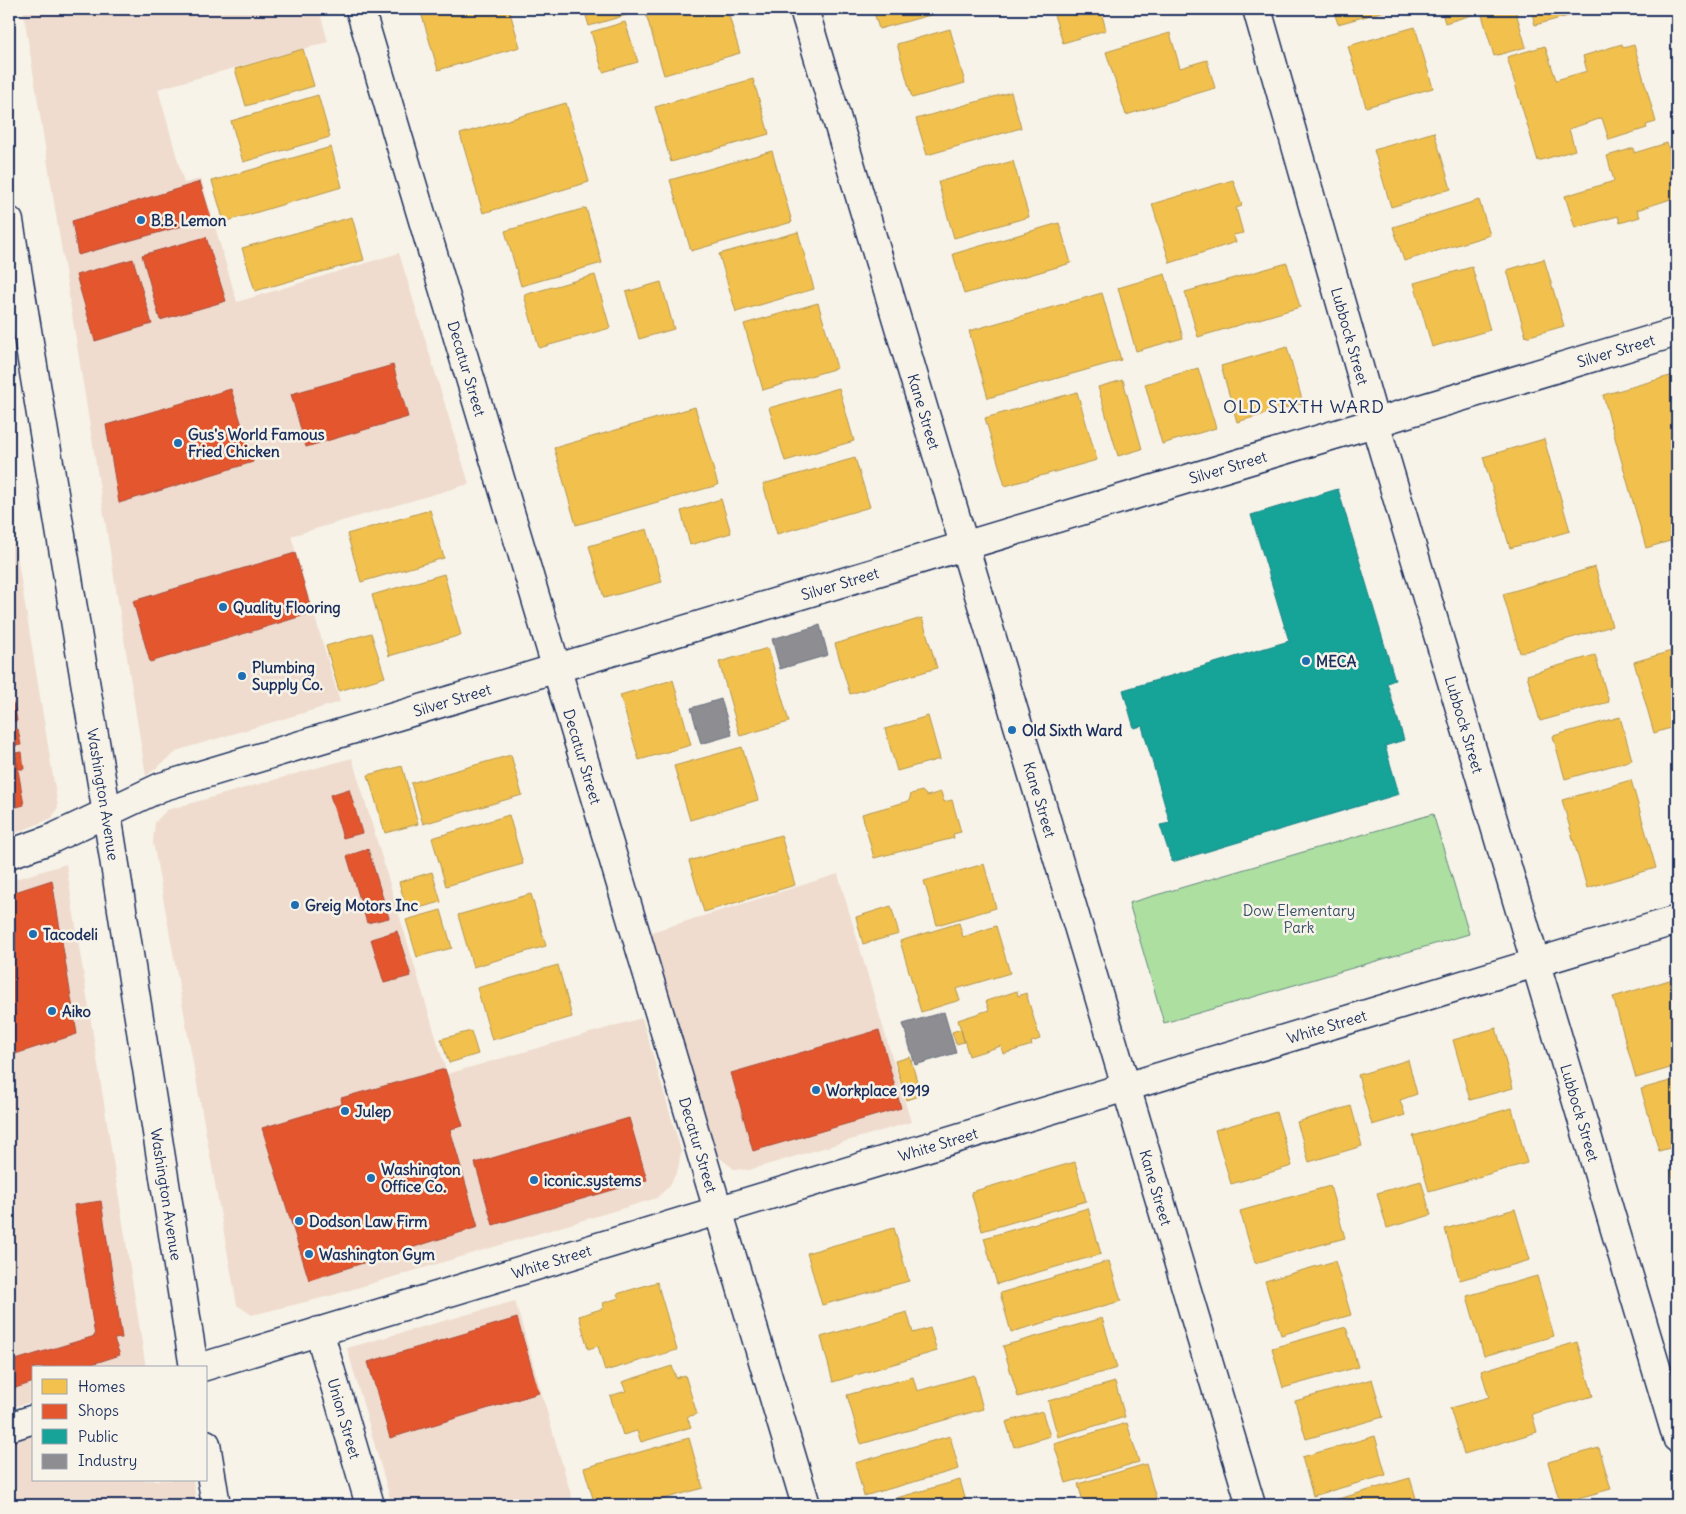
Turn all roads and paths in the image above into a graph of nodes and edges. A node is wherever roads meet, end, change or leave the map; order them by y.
1 (360, 9) edge
2 (804, 9) edge
3 (1257, 9) edge
4 (9, 221) edge
5 (1677, 332) edge
6 (1375, 423) junction
7 (965, 546) junction
8 (557, 670) junction
9 (107, 814) junction
10 (9, 854) edge
11 (1677, 920) edge
12 (1536, 963) junction
13 (1126, 1087) junction
14 (718, 1210) junction
15 (319, 1331) junction
16 (194, 1366) edge
17 (205, 1366) edge
18 (32, 1420) edge
19 (9, 1426) edge
20 (1677, 1438) edge
21 (208, 1456) edge
22 (216, 1505) edge
23 (370, 1505) edge
24 (806, 1505) edge
25 (1251, 1505) edge

1 - 8 street, Decatur Street
2 - 7 street, Kane Street
3 - 6 street, Lubbock Street
4 - 9 street, Washington Avenue
5 - 6 street, Silver Street
6 - 7 street, Silver Street
6 - 12 street, Lubbock Street
7 - 8 street, Silver Street
7 - 13 street, Kane Street
8 - 9 street, Silver Street
8 - 14 street, Decatur Street
9 - 10 street, Silver Street
9 - 16 street, Washington Avenue
11 - 12 street, White Street
12 - 13 street, White Street
12 - 20 street, Lubbock Street
13 - 14 street, White Street
13 - 25 street, Kane Street
14 - 15 street, White Street
14 - 24 street, Decatur Street
15 - 17 street, White Street
15 - 23 street, Union Street
18 - 19 street
21 - 22 street

